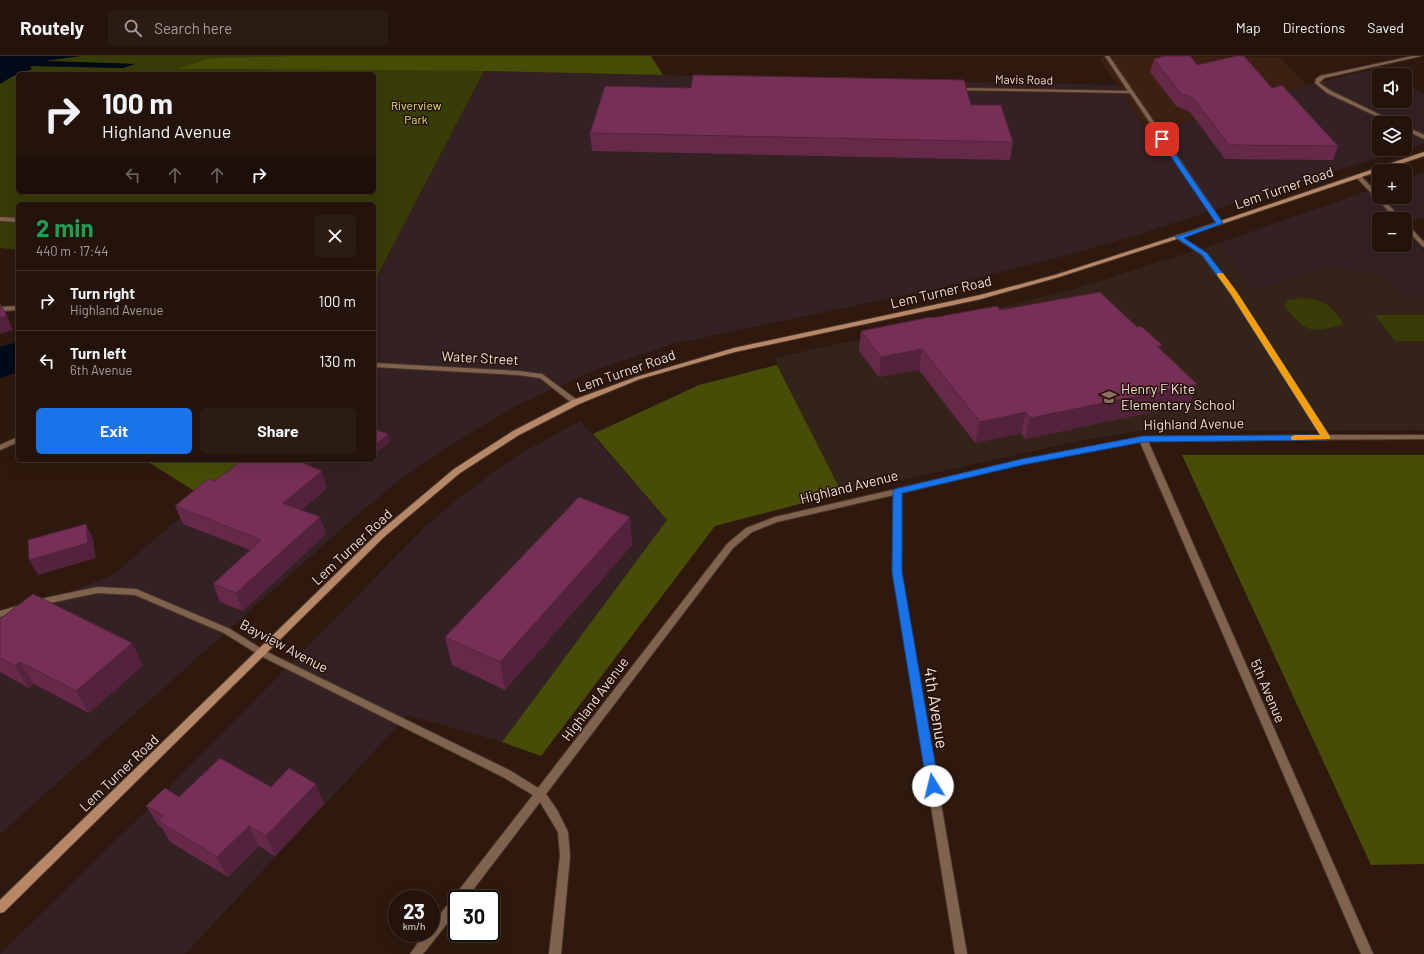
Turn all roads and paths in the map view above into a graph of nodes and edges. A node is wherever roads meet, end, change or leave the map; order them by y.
1 (1107, 56) edge
2 (1419, 56) edge
3 (948, 89) edge
4 (1131, 92) junction
5 (1380, 116) edge
6 (1412, 131) edge
7 (1424, 136) edge
8 (1424, 154) edge
9 (1358, 176) junction
10 (1392, 212) edge
11 (0, 220) edge
12 (16, 220) edge
13 (1220, 223) junction
14 (1412, 232) edge
15 (1178, 237) junction
16 (1424, 245) edge
17 (16, 308) edge
18 (0, 309) edge
19 (376, 366) edge
20 (576, 402) junction
21 (1424, 437) edge
22 (1326, 438) junction
23 (1143, 439) junction
24 (16, 440) edge
25 (0, 448) edge
26 (898, 491) junction
27 (0, 614) edge
28 (262, 653) junction
29 (541, 794) junction
30 (466, 890) edge
31 (0, 908) edge
32 (448, 913) edge
33 (416, 954) edge
34 (555, 954) edge
35 (961, 954) edge
36 (1366, 954) edge

1 - 4 street
2 - 5 street
3 - 4 street, Mavis Road
4 - 13 street
6 - 7 street
8 - 9 main road, Lem Turner Road
9 - 10 street
9 - 13 main road, Lem Turner Road
11 - 12 street
13 - 15 main road, Lem Turner Road
14 - 16 street
15 - 20 main road, Lem Turner Road
15 - 22 street
17 - 18 street
19 - 20 street, Water Street
20 - 28 main road, Lem Turner Road
21 - 22 street, Highland Avenue
22 - 23 street, Highland Avenue
23 - 26 street, Highland Avenue
23 - 36 street, 5th Avenue
24 - 25 street
26 - 29 street, Highland Avenue
26 - 35 street, 4th Avenue
27 - 28 street, Bayview Avenue
28 - 29 street, Bayview Avenue
28 - 31 main road, Lem Turner Road
29 - 30 street, Highland Avenue
29 - 34 street
32 - 33 street

